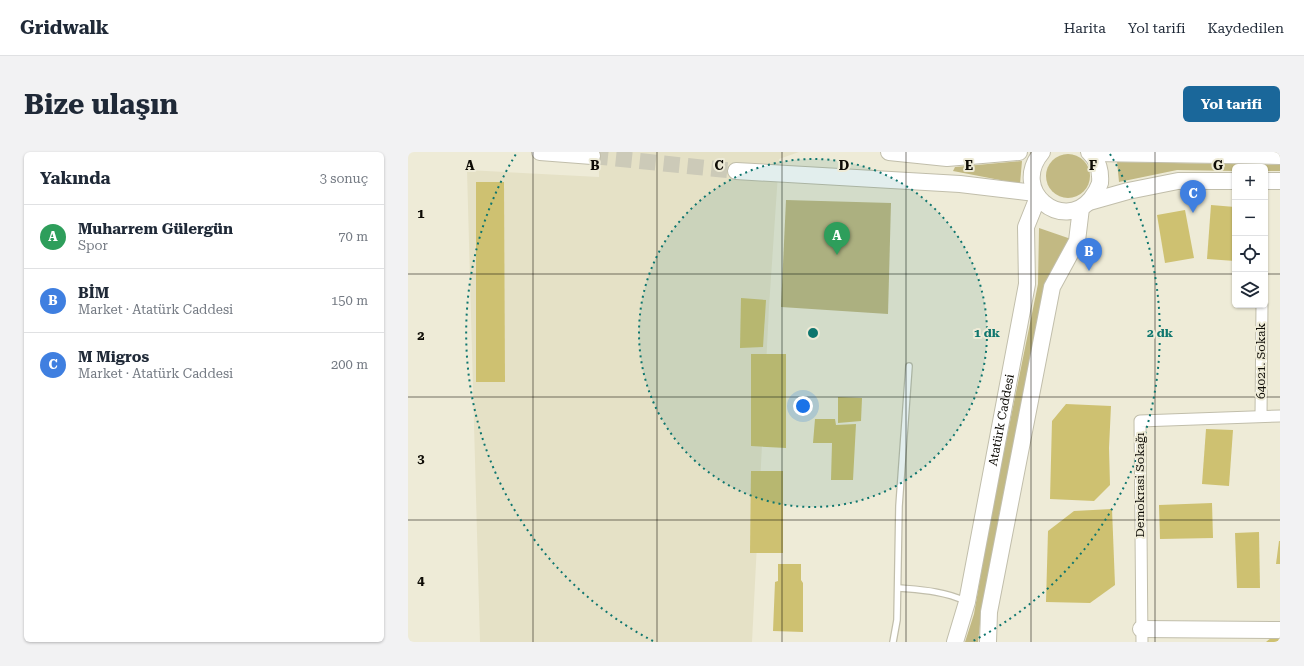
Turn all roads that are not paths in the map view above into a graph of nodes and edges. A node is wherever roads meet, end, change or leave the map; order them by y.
1 (540, 152) edge
2 (889, 152) edge
3 (1019, 152) edge
4 (1042, 152) edge
5 (1090, 153) edge
6 (592, 156) dead end
7 (1280, 156) edge
8 (736, 171) tunnel mouth
9 (1232, 181) edge
10 (1268, 181) edge
11 (1280, 181) edge
12 (1037, 195) junction
13 (1085, 205) junction
14 (1262, 308) edge
15 (909, 366) dead end
16 (1261, 416) junction
17 (1280, 416) edge
18 (899, 588) junction
19 (967, 602) junction
20 (1280, 630) edge
21 (1142, 636) edge
22 (893, 642) edge
23 (955, 642) edge
24 (988, 642) edge

1 - 6 main road
2 - 3 main road
4 - 12 main road
5 - 7 main road
5 - 13 main road
8 - 12 main road
9 - 13 main road
10 - 11 main road
12 - 13 main road
12 - 19 main road, Atatürk Caddesi
13 - 24 main road, Atatürk Caddesi
14 - 16 street, 64021. Sokak
15 - 18 lane
16 - 17 street, Demokrasi Sokağı
16 - 21 street, Demokrasi Sokağı
18 - 19 lane
18 - 22 lane
19 - 23 main road, Atatürk Caddesi
20 - 21 main road

